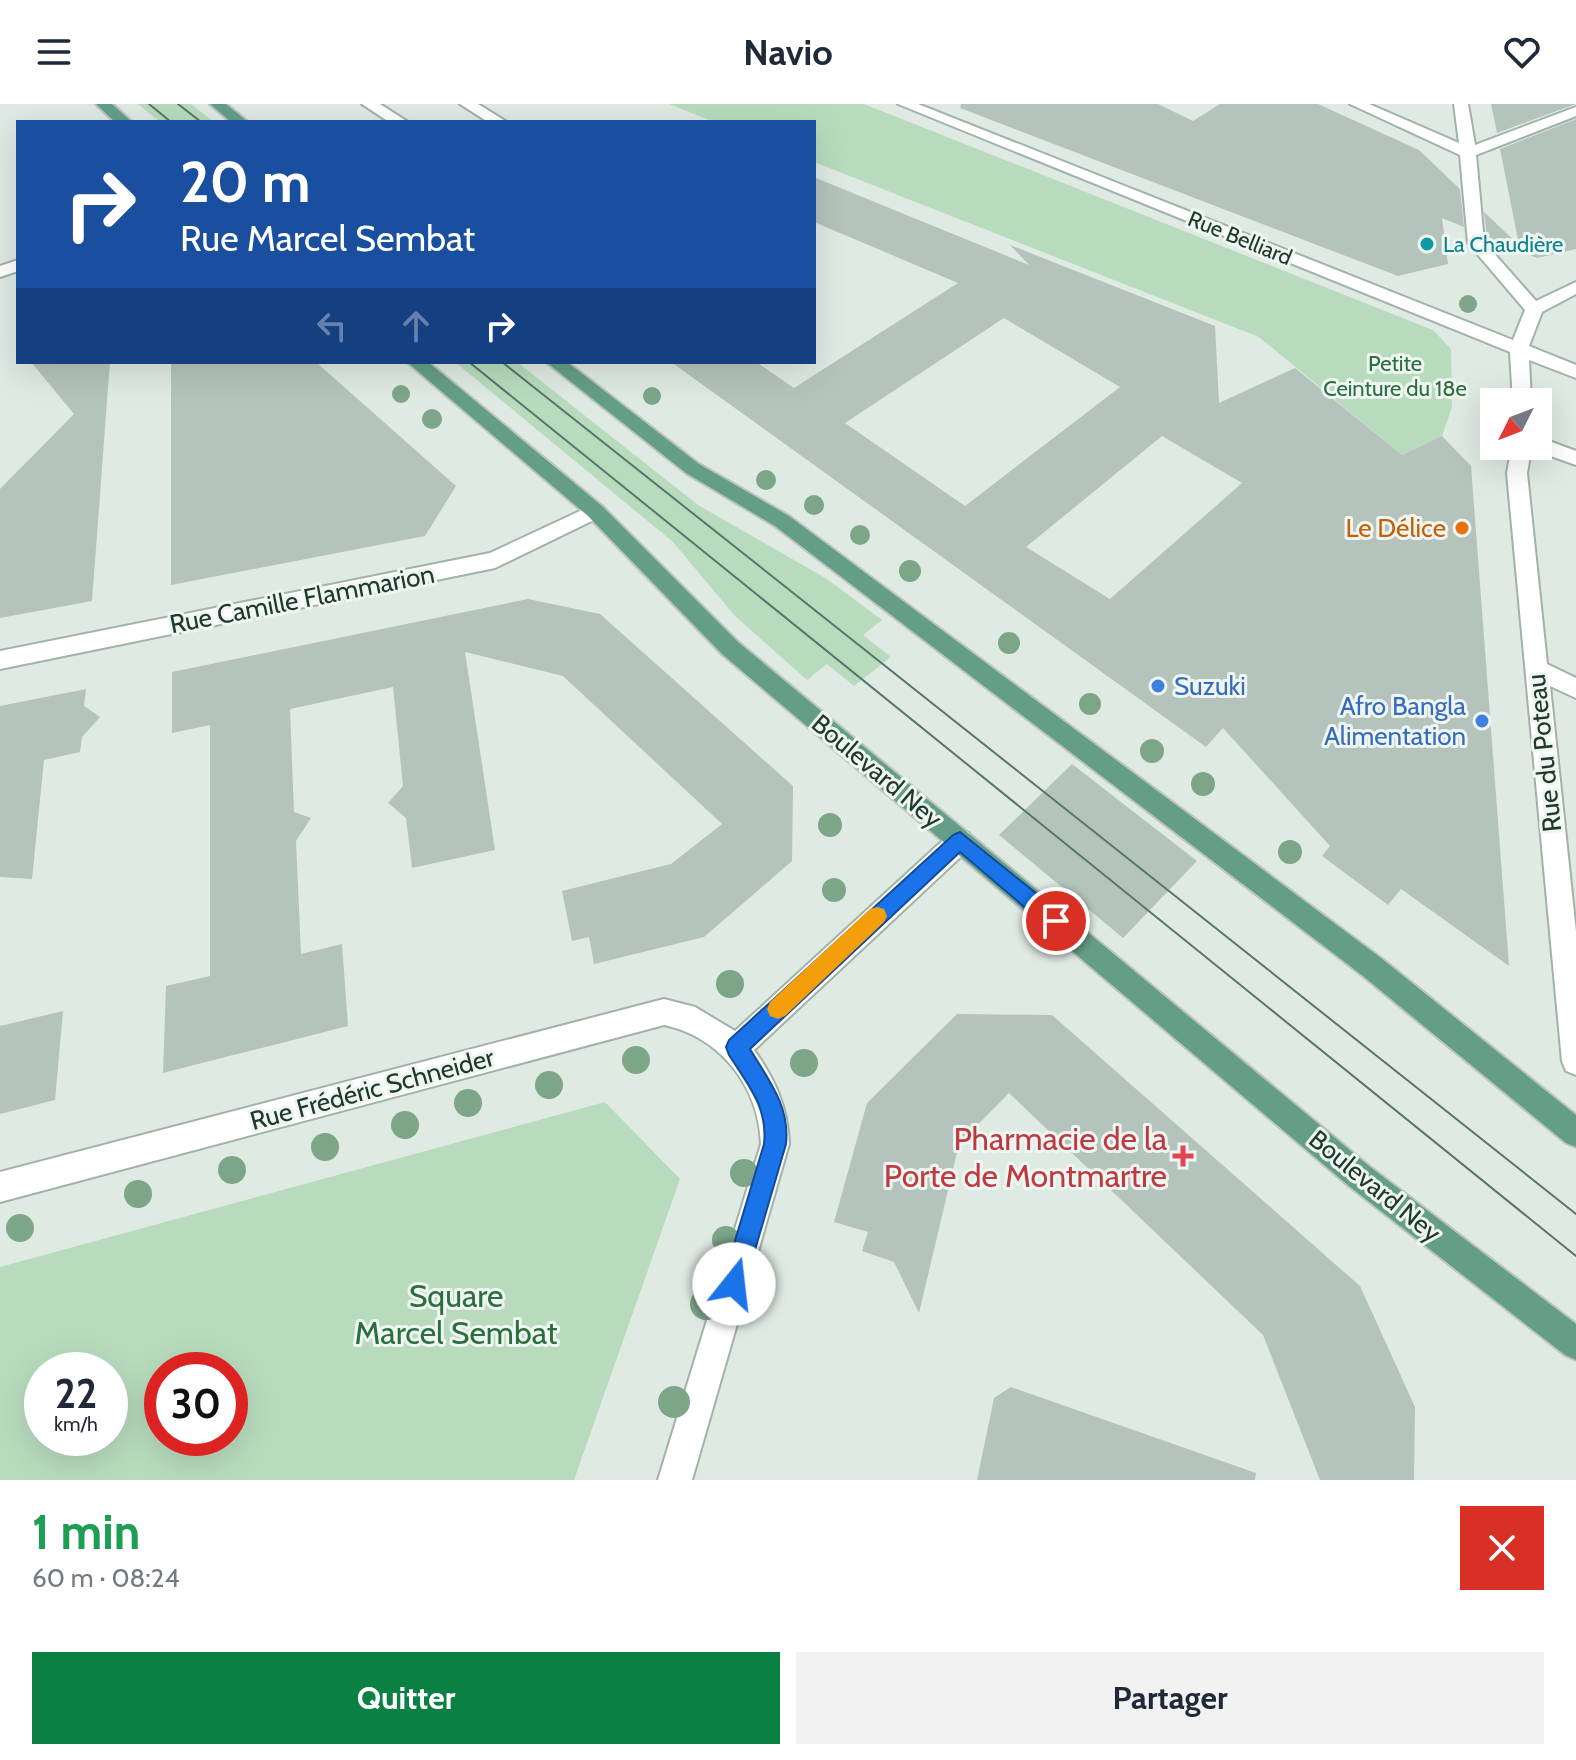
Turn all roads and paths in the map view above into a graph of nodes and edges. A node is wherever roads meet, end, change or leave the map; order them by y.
1 (103, 104) edge
2 (217, 104) edge
3 (369, 104) edge
4 (467, 104) edge
5 (905, 104) edge
6 (1357, 104) edge
7 (1461, 104) edge
8 (1576, 111) edge
9 (122, 120) edge
10 (237, 120) edge
11 (397, 120) edge
12 (495, 120) edge
13 (1468, 153) junction
14 (1576, 287) edge
15 (1534, 309) junction
16 (1519, 349) junction
17 (418, 364) edge
18 (558, 364) edge
19 (1576, 372) edge
20 (1521, 388) edge
21 (1552, 449) edge
22 (1576, 458) edge
23 (1519, 460) edge
24 (595, 511) junction
25 (0, 660) edge
26 (1535, 668) junction
27 (1576, 689) edge
28 (960, 841) junction
29 (737, 1047) junction
30 (1576, 1061) edge
31 (1576, 1133) edge
32 (0, 1187) edge
33 (1576, 1344) edge
34 (675, 1480) edge

1 - 9 main road
2 - 10 main road
3 - 11 street
4 - 12 street
5 - 16 street, Rue Belliard
6 - 13 street
7 - 13 street
8 - 13 street
13 - 15 street
14 - 15 street
15 - 16 street
16 - 19 street, Rue Belliard
16 - 20 street
17 - 24 main road, Boulevard Ney
18 - 31 main road
21 - 22 street
23 - 26 street, Rue du Poteau
24 - 25 street, Rue Camille Flammarion
24 - 28 main road, Boulevard Ney
26 - 27 street
26 - 30 street, Rue du Poteau
28 - 29 street
28 - 33 main road, Boulevard Ney
29 - 32 street, Rue Frédéric Schneider
29 - 34 street

